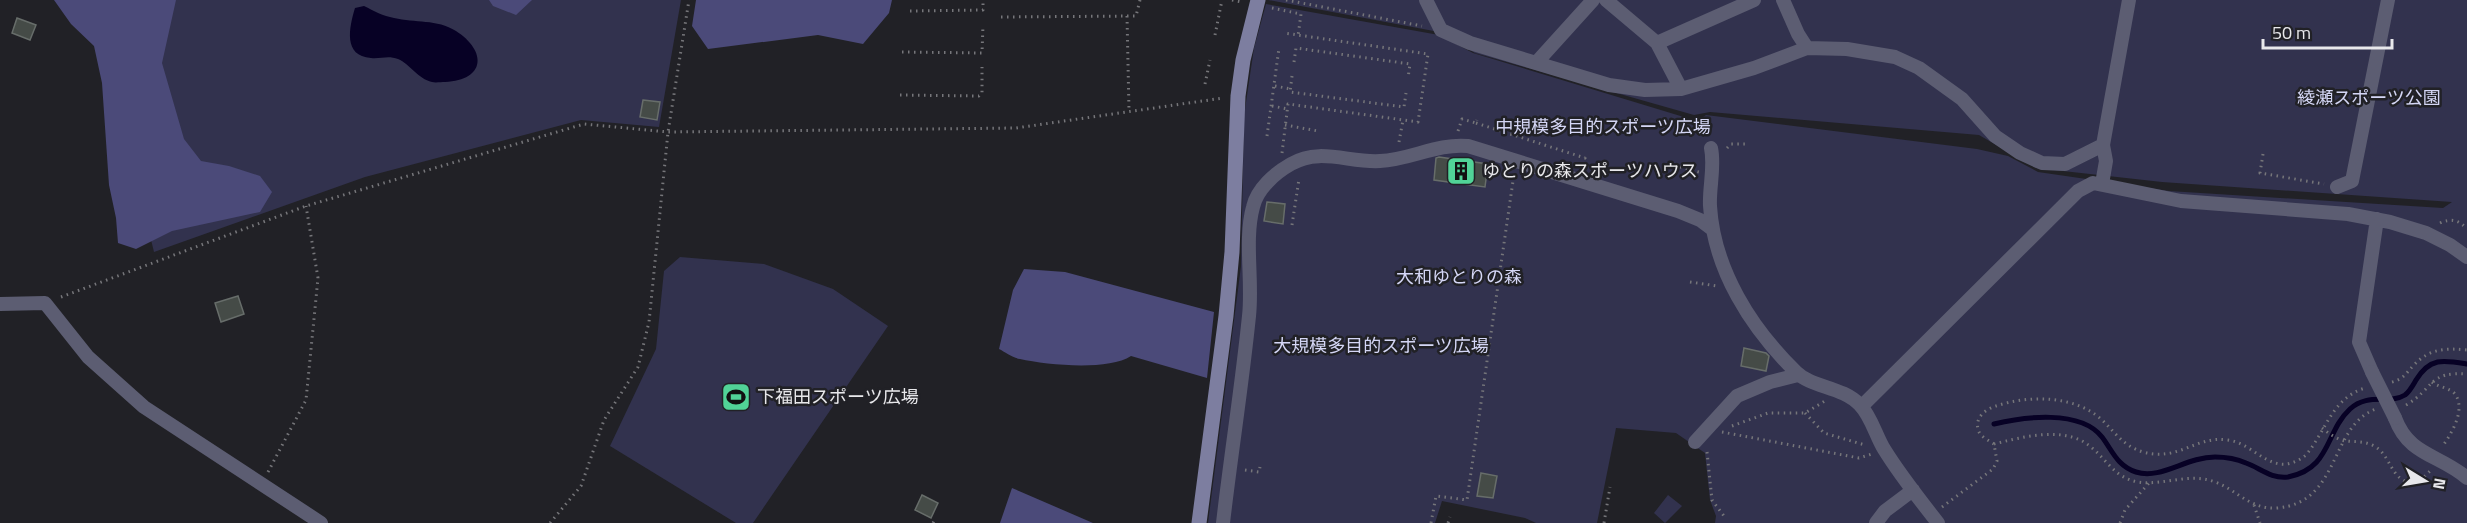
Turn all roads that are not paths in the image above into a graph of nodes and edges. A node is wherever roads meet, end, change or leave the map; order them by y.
1 (1426, 0) edge
2 (1593, 0) edge
3 (1606, 0) edge
4 (1754, 0) edge
5 (1783, 0) edge
6 (2129, 0) edge
7 (2388, 0) edge
8 (1257, 2) edge
9 (1657, 44) junction
10 (1807, 48) junction
11 (1536, 63) junction
12 (1681, 90) junction
13 (2103, 145) junction
14 (1712, 152) road end
15 (2102, 184) junction
16 (2337, 187) road end
17 (2377, 219) junction
18 (1712, 229) junction
19 (2467, 257) edge
20 (0, 304) edge
21 (1798, 375) junction
22 (1862, 406) junction
23 (1695, 442) road end
24 (2467, 478) edge
25 (1913, 490) junction
26 (1934, 519) edge
27 (321, 523) edge
28 (1198, 523) edge
29 (1223, 523) edge
30 (1876, 523) edge

1 - 11 street
2 - 11 street
3 - 9 street
4 - 9 street
5 - 10 street
6 - 13 street
7 - 16 street
8 - 28 street
9 - 12 street
10 - 12 street
10 - 13 street
11 - 12 street
13 - 15 street
14 - 18 street
15 - 17 street
15 - 22 street
17 - 19 street
17 - 24 street, bridge
18 - 21 street
18 - 29 street
20 - 27 street
21 - 22 street
21 - 23 street
22 - 25 street
25 - 26 street
25 - 30 street

